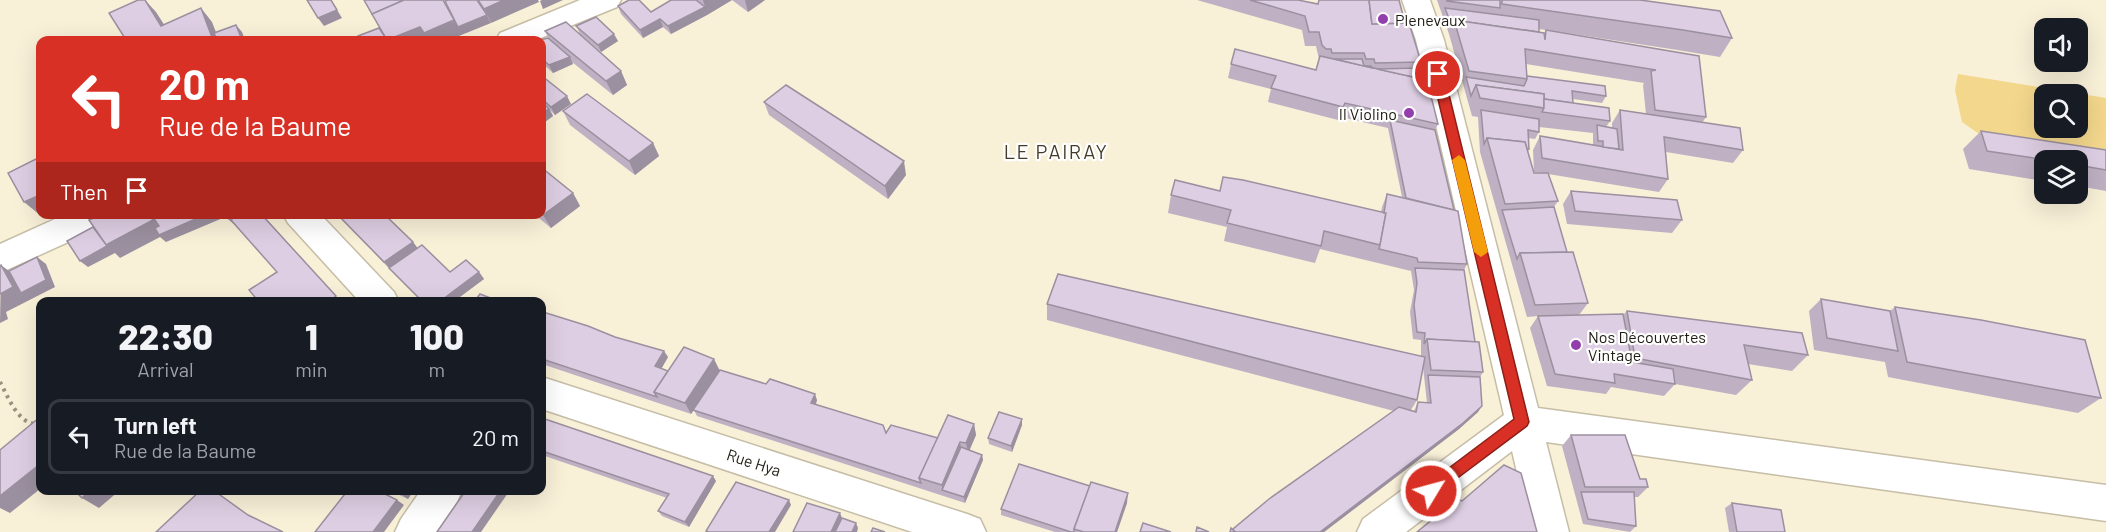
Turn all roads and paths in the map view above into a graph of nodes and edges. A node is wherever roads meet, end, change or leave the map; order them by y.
1 (607, 0) edge
2 (1416, 0) edge
3 (520, 36) edge
4 (88, 219) edge
5 (304, 219) edge
6 (0, 259) edge
7 (377, 297) edge
8 (0, 382) edge
9 (546, 394) edge
10 (1522, 422) junction
11 (36, 425) edge
12 (440, 495) edge
13 (2106, 503) edge
14 (414, 532) edge
15 (967, 532) edge
16 (1376, 532) edge
17 (1550, 532) edge

1 - 3 street
2 - 10 street
4 - 6 street
5 - 7 street
8 - 11 path
9 - 15 street, Rue Hya
10 - 13 street
10 - 16 street
10 - 17 street
12 - 14 street

